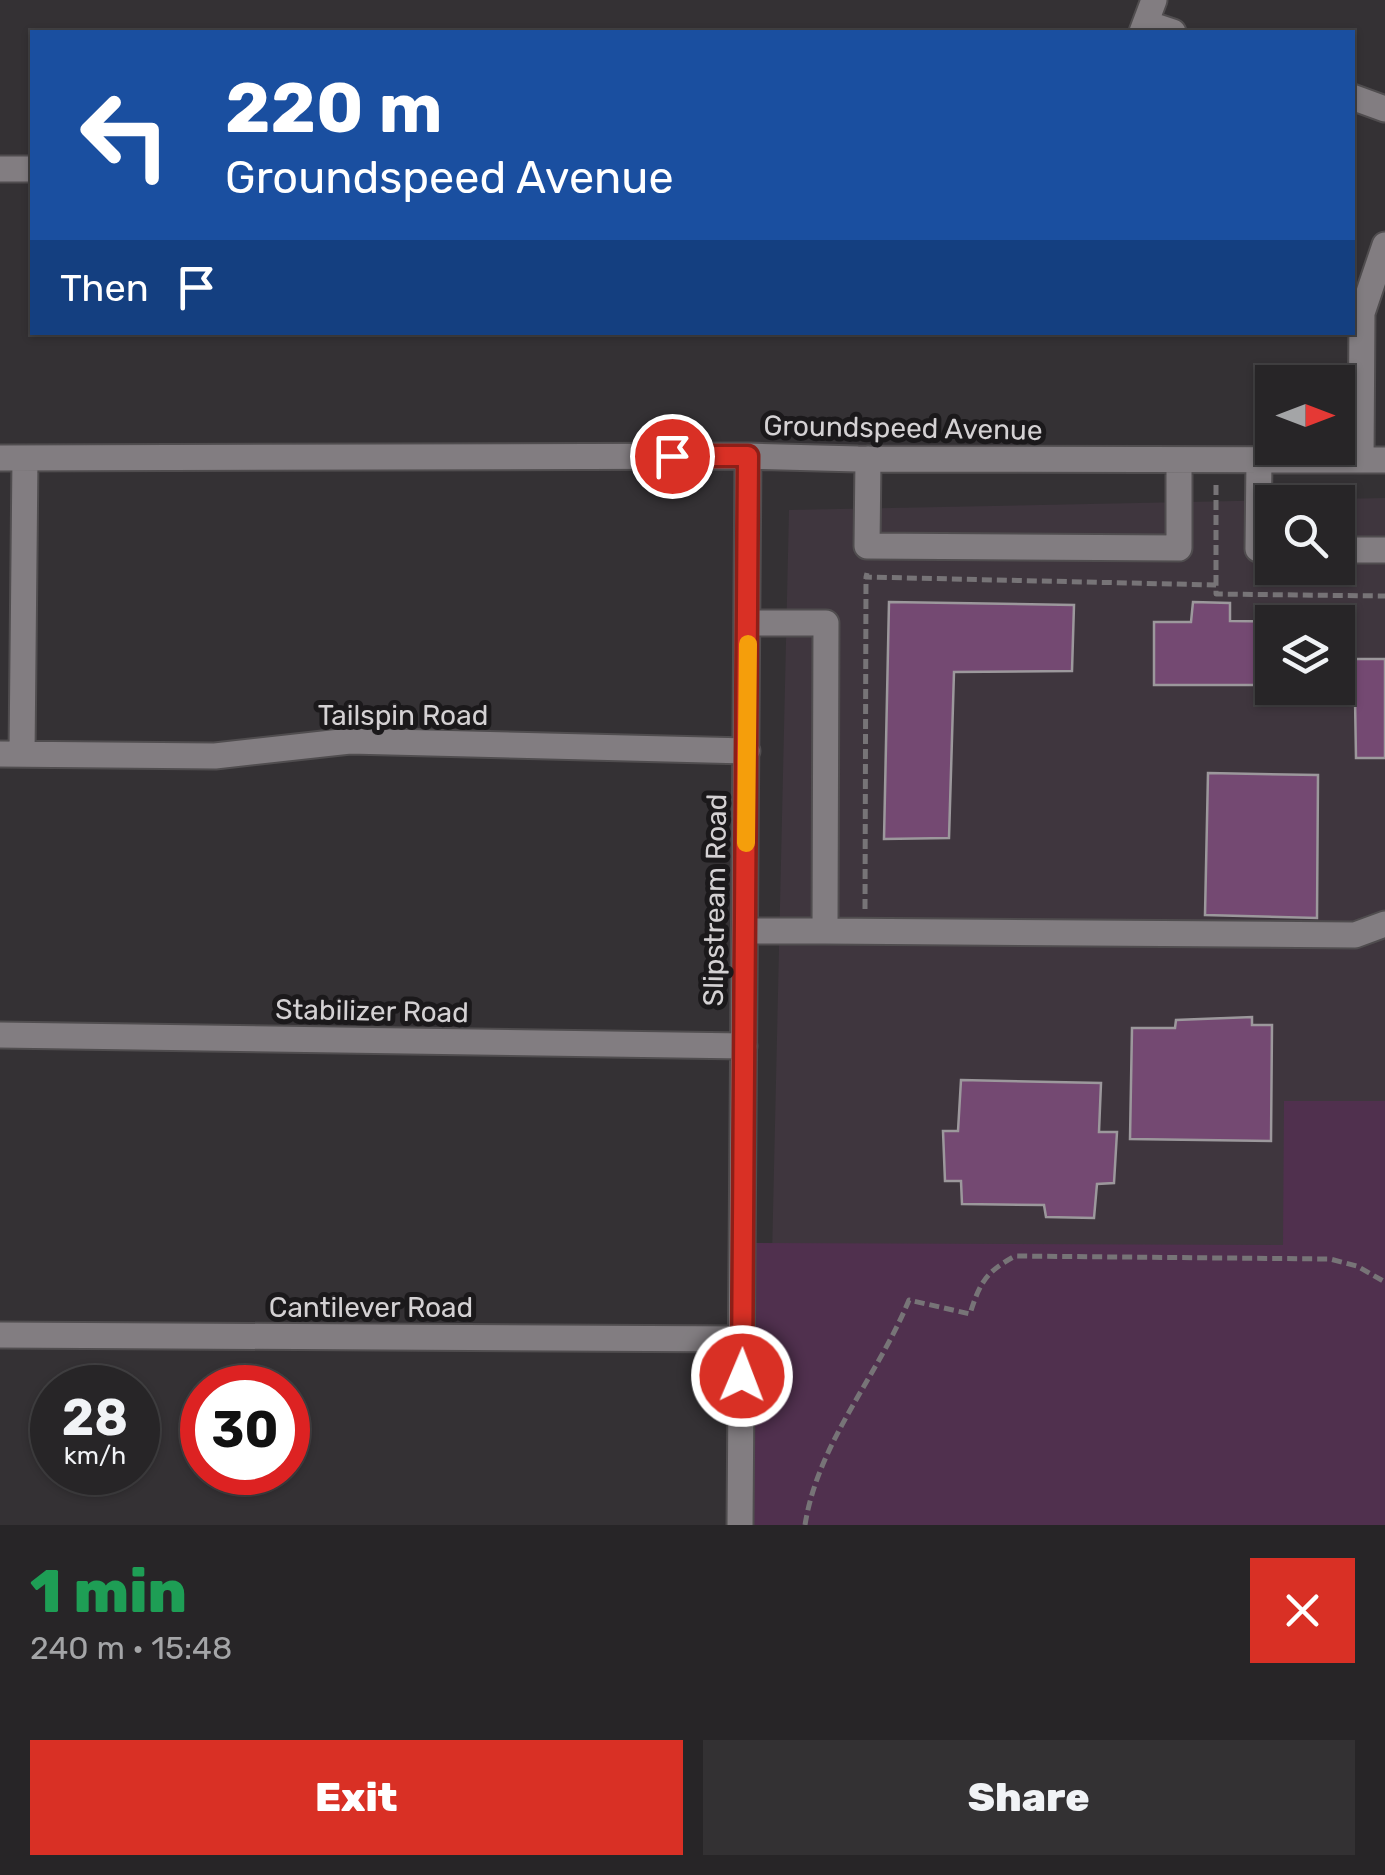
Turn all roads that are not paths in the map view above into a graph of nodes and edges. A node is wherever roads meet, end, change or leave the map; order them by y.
1 (1147, 18) edge
2 (1169, 30) edge
3 (1355, 98) edge
4 (1385, 109) edge
5 (0, 169) edge
6 (30, 169) edge
7 (1385, 245) edge
8 (748, 456) junction
9 (12, 458) edge
10 (868, 460) junction
11 (1179, 460) junction
12 (1255, 460) edge
13 (1373, 460) edge
14 (1355, 550) edge
15 (1385, 550) edge
16 (748, 622) junction
17 (747, 751) junction
18 (11, 754) edge
19 (1385, 924) edge
20 (746, 931) junction
21 (826, 931) junction
22 (0, 1035) edge
23 (744, 1046) junction
24 (0, 1335) edge
25 (742, 1339) junction
26 (740, 1525) edge

1 - 2 street
3 - 4 street
5 - 6 street
7 - 13 street
8 - 9 street, Groundspeed Avenue
8 - 10 street, Groundspeed Avenue
8 - 16 street, Slipstream Road
9 - 18 street
10 - 11 street, Groundspeed Avenue
10 - 11 street
11 - 12 street, Groundspeed Avenue
14 - 15 street
16 - 17 street, Slipstream Road
16 - 21 street
17 - 18 street, Tailspin Road
17 - 20 street, Slipstream Road
19 - 21 street
20 - 21 street
20 - 23 street, Slipstream Road
22 - 23 street, Stabilizer Road
23 - 25 street, Slipstream Road
24 - 25 street, Cantilever Road
25 - 26 street, Slipstream Road

